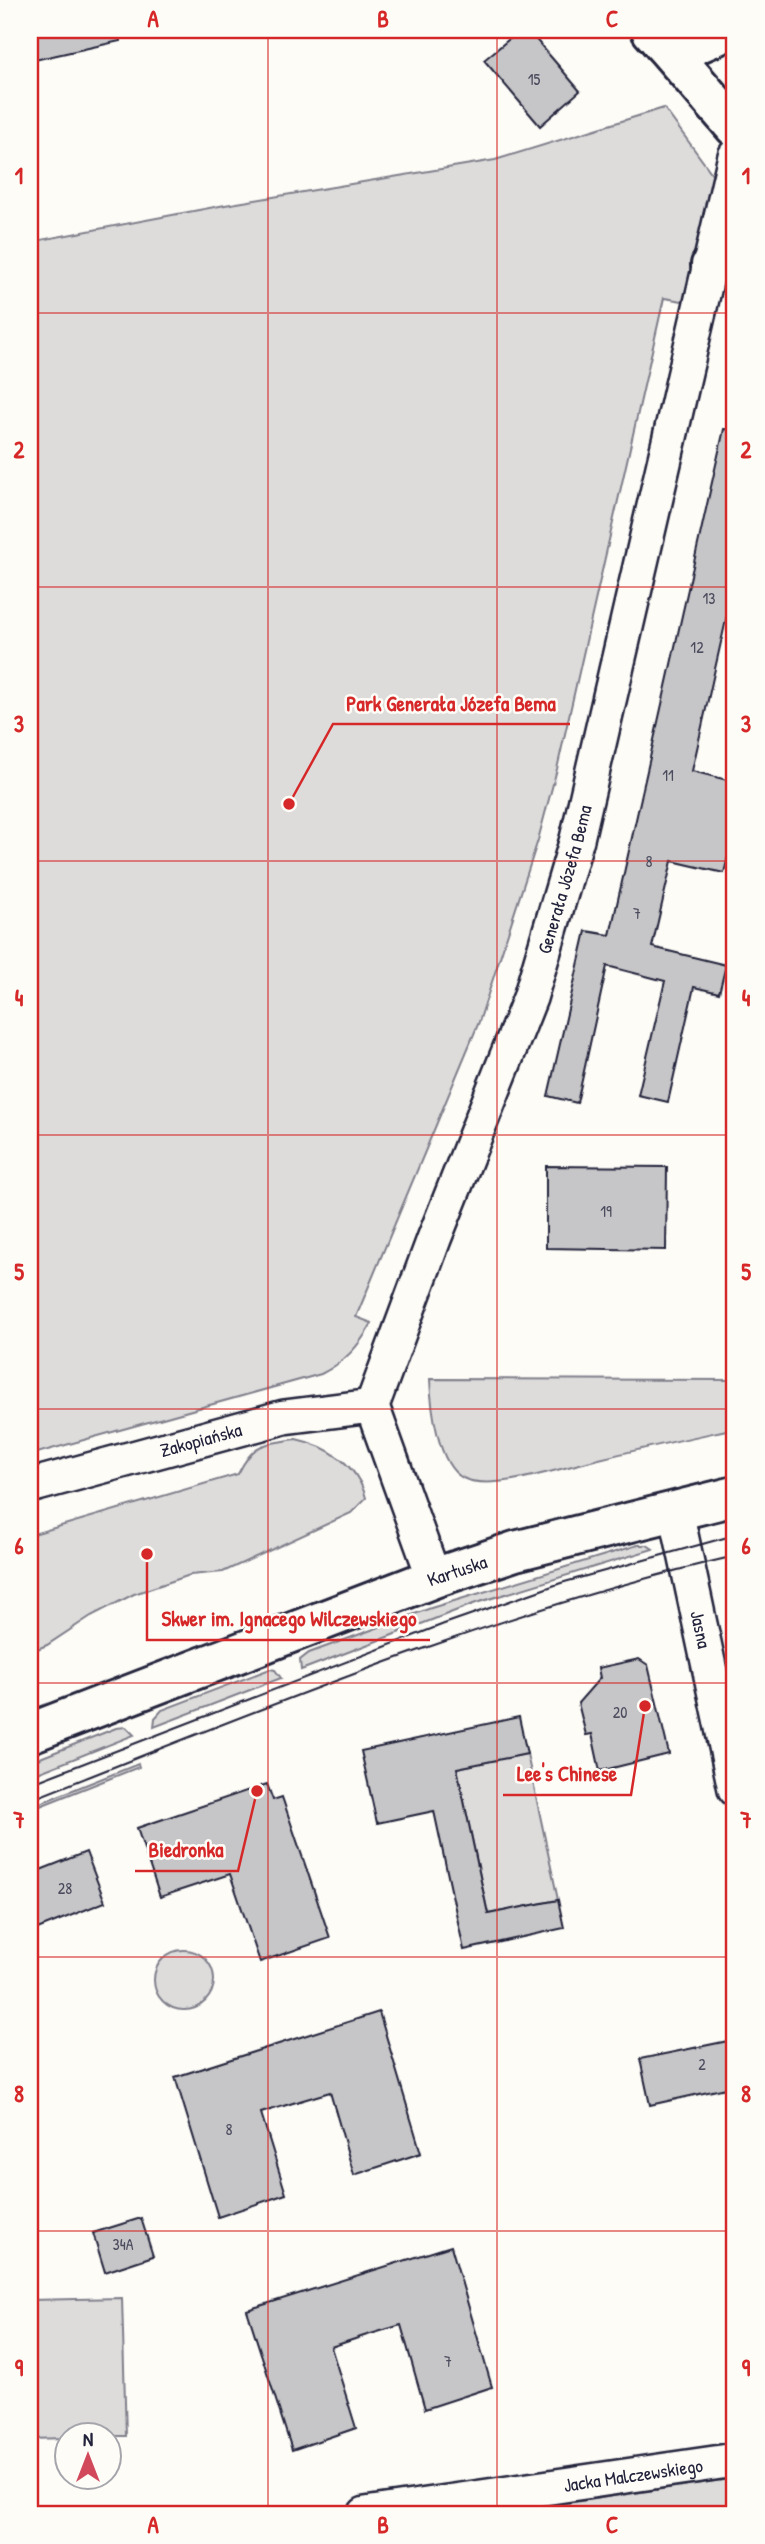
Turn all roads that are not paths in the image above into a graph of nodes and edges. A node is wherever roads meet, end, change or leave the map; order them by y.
1 (729, 30) edge
2 (657, 37) edge
3 (735, 127) edge
4 (735, 156) edge
5 (723, 262) edge
6 (372, 1406) junction
7 (30, 1486) edge
8 (735, 1496) edge
9 (677, 1511) junction
10 (434, 1578) junction
11 (30, 1733) edge
12 (735, 1789) edge
13 (735, 2460) edge
14 (365, 2514) edge

1 - 2 main road
2 - 3 main road
4 - 5 street, Generała Józefa Bema
5 - 6 street, Generała Józefa Bema
6 - 7 street, Zakopiańska
6 - 10 street
8 - 9 main road, Kartuska
9 - 10 main road, Kartuska
9 - 12 street, Jasna
10 - 11 main road, Kartuska
13 - 14 street, Jacka Malczewskiego

